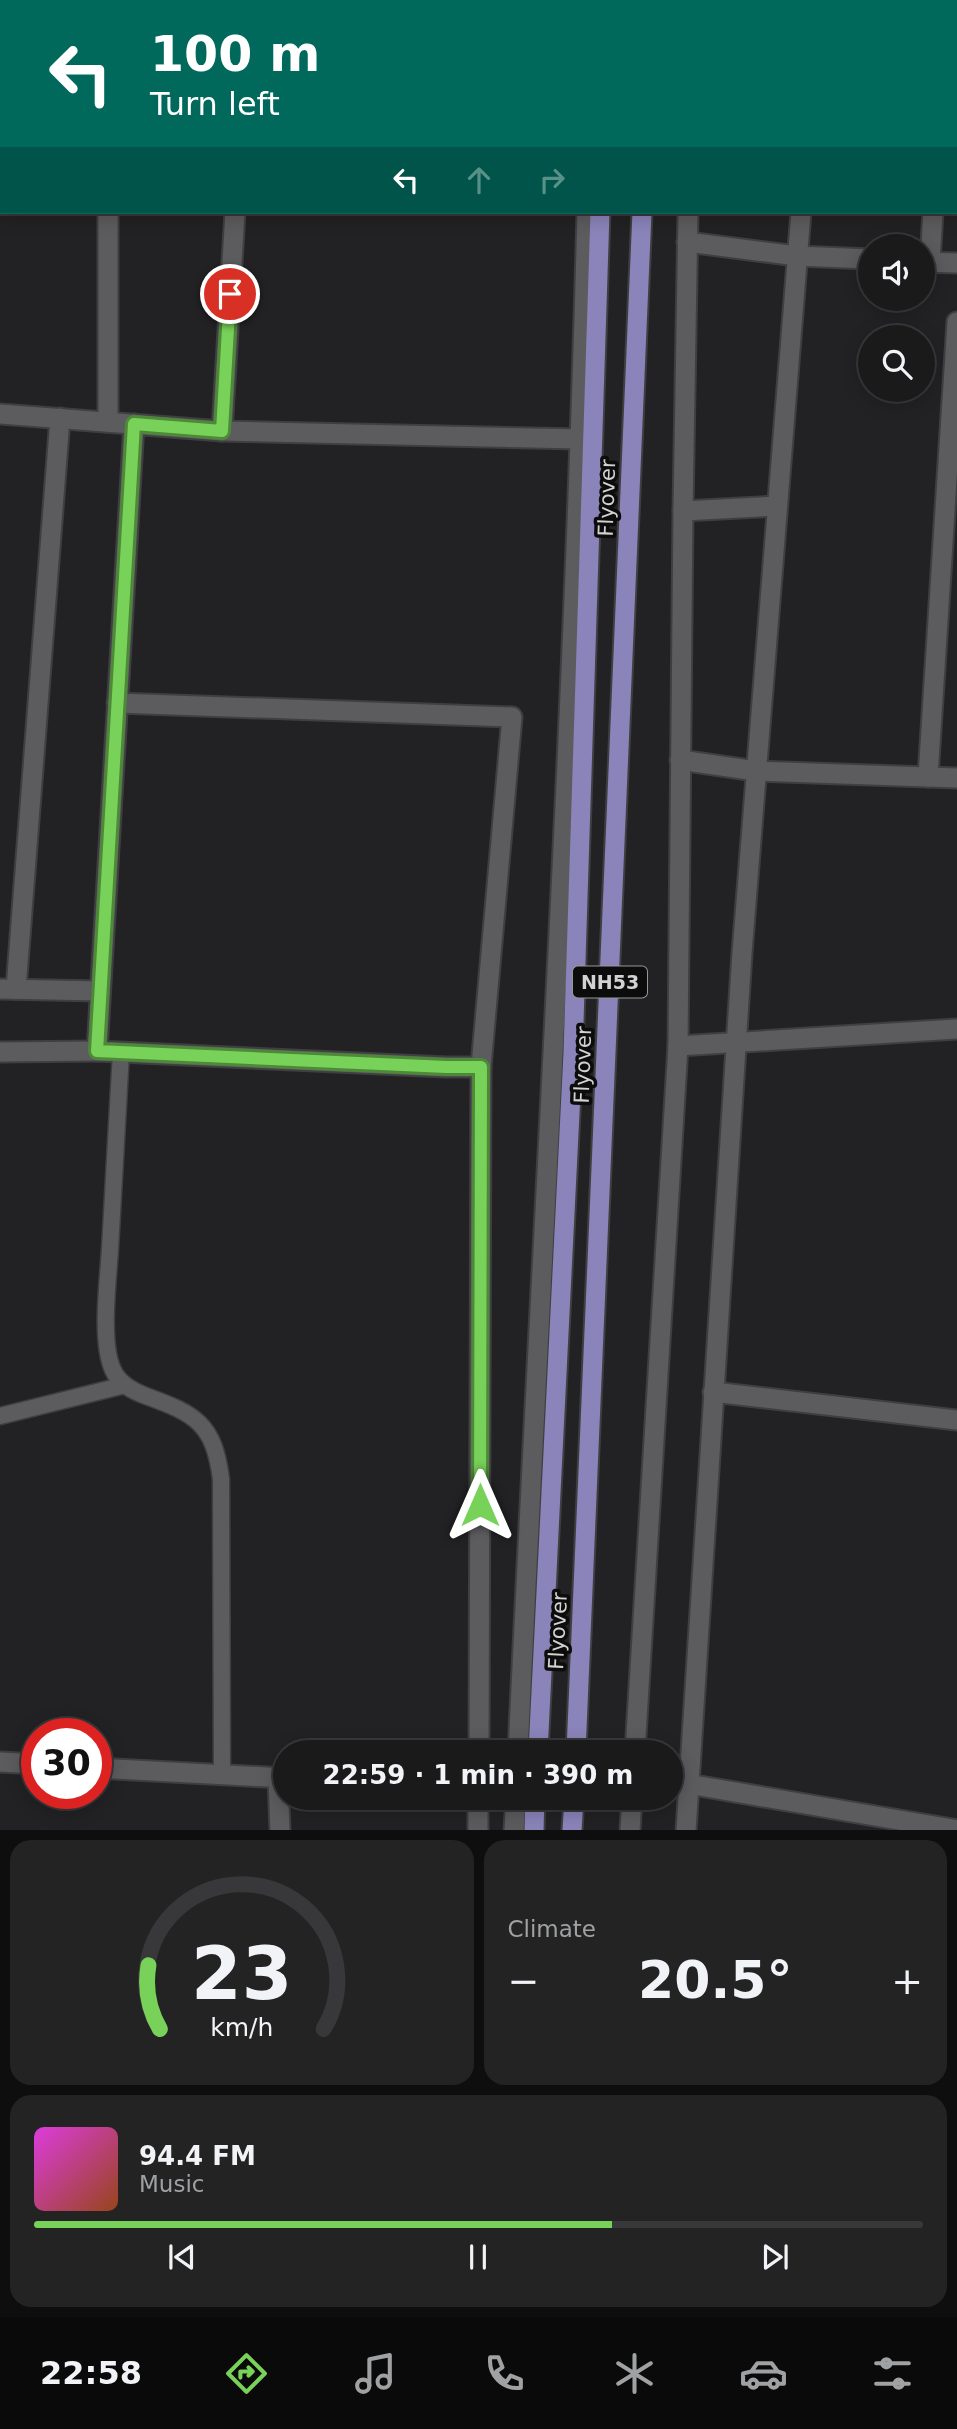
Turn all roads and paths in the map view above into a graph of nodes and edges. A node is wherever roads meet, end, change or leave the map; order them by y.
1 (108, 214) edge
2 (235, 214) edge
3 (587, 214) edge
4 (600, 214) edge
5 (642, 214) edge
6 (688, 214) edge
7 (801, 214) edge
8 (933, 214) edge
9 (930, 234) edge
10 (687, 242) junction
11 (797, 256) junction
12 (858, 259) edge
13 (935, 262) edge
14 (957, 263) edge
15 (957, 322) edge
16 (0, 414) edge
17 (60, 418) junction
18 (108, 422) junction
19 (134, 424) junction
20 (222, 431) junction
21 (580, 439) junction
22 (777, 506) junction
23 (683, 511) junction
24 (117, 703) junction
25 (680, 760) junction
26 (756, 771) junction
27 (928, 776) junction
28 (957, 779) edge
29 (8, 989) edge
30 (100, 991) junction
31 (957, 1029) edge
32 (736, 1041) junction
33 (678, 1046) junction
34 (97, 1051) junction
35 (0, 1052) edge
36 (121, 1052) junction
37 (481, 1067) junction
38 (125, 1385) junction
39 (713, 1392) junction
40 (0, 1416) edge
41 (957, 1420) edge
42 (479, 1740) edge
43 (519, 1740) edge
44 (539, 1740) edge
45 (577, 1740) edge
46 (636, 1740) edge
47 (683, 1740) edge
48 (0, 1762) edge
49 (21, 1763) edge
50 (112, 1769) edge
51 (222, 1775) junction
52 (273, 1778) edge
53 (683, 1785) edge
54 (281, 1810) edge
55 (478, 1810) edge
56 (515, 1810) edge
57 (535, 1810) edge
58 (573, 1810) edge
59 (631, 1810) edge
60 (682, 1810) edge
61 (280, 1830) edge
62 (478, 1830) edge
63 (514, 1830) edge
64 (534, 1830) edge
65 (572, 1830) edge
66 (630, 1830) edge
67 (685, 1830) edge
68 (957, 1830) edge

1 - 18 street
2 - 20 street
3 - 21 street
4 - 44 highway, Flyover / NH53
5 - 45 highway, Flyover / NH53
6 - 10 street
7 - 11 street
8 - 9 street
10 - 11 street
10 - 23 street
11 - 12 street
11 - 22 street
13 - 14 street
15 - 27 street
16 - 17 street
17 - 18 street
17 - 29 street
18 - 19 street
19 - 20 street
19 - 24 street
20 - 21 street
21 - 43 street
22 - 23 street
22 - 26 street
23 - 25 street
24 - 30 street
24 - 37 street
25 - 26 street
25 - 33 street
26 - 27 street
26 - 32 street
27 - 28 street
29 - 30 street
30 - 34 street
31 - 32 street
32 - 33 street
32 - 39 street
33 - 46 street
34 - 35 street
34 - 36 street
36 - 37 street
36 - 38 lane
37 - 42 street
38 - 40 lane
38 - 51 lane
39 - 41 street
39 - 47 street
48 - 49 street
50 - 51 street
51 - 52 street
53 - 68 street
54 - 61 street
55 - 62 street
56 - 63 street
57 - 64 highway
58 - 65 highway
59 - 66 street
60 - 67 street

